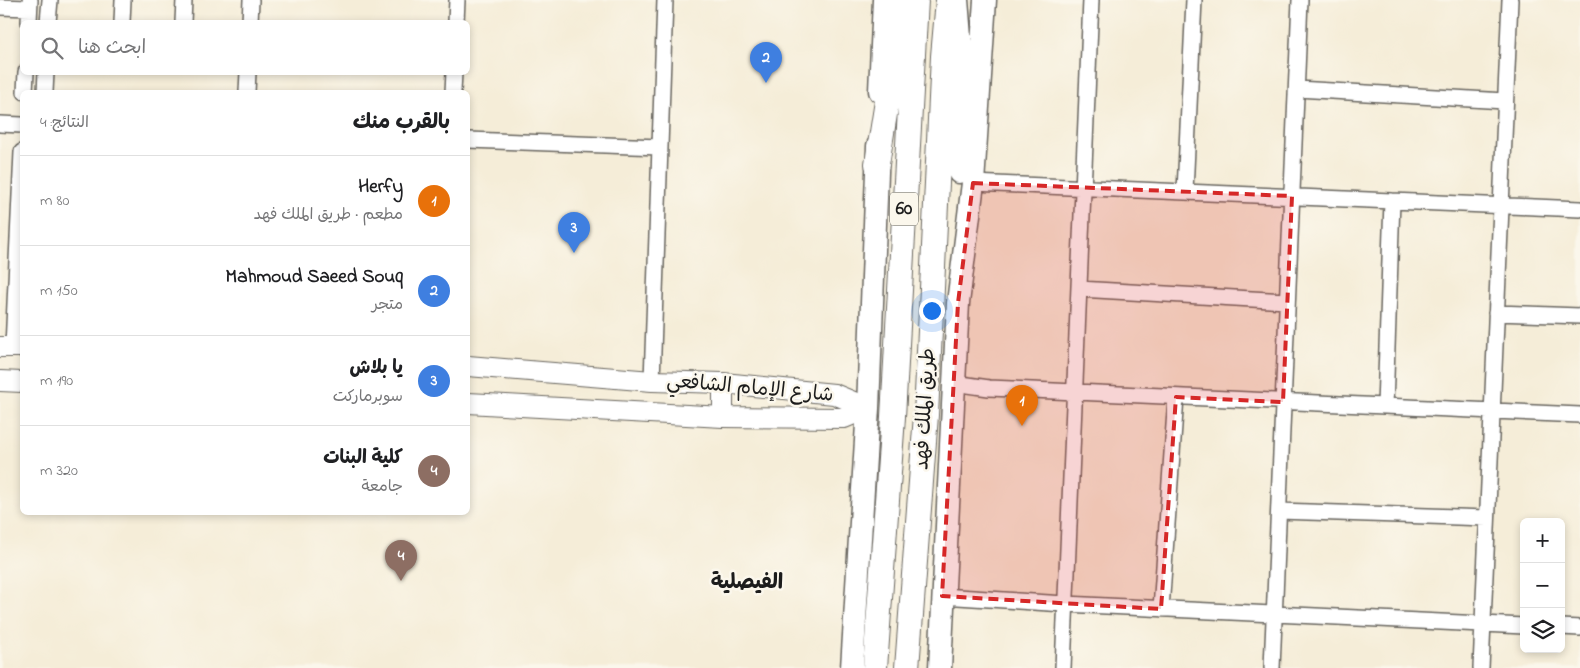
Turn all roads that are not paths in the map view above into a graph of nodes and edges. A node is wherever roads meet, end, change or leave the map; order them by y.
1 (50, 0) edge
2 (123, 0) edge
3 (184, 0) edge
4 (251, 0) edge
5 (457, 0) edge
6 (666, 0) edge
7 (884, 0) edge
8 (903, 0) edge
9 (916, 0) edge
10 (948, 0) edge
11 (957, 0) edge
12 (985, 0) edge
13 (1091, 0) edge
14 (1194, 0) edge
15 (1300, 0) edge
16 (1510, 0) edge
17 (0, 7) edge
18 (29, 10) edge
19 (48, 20) edge
20 (122, 20) edge
21 (183, 20) edge
22 (250, 20) edge
23 (456, 20) edge
24 (26, 75) edge
25 (46, 75) edge
26 (248, 75) edge
27 (454, 75) edge
28 (1296, 89) junction
29 (25, 90) edge
30 (44, 90) edge
31 (247, 90) edge
32 (453, 90) edge
33 (1505, 101) junction
34 (0, 124) edge
35 (20, 125) edge
36 (470, 140) edge
37 (660, 147) junction
38 (877, 164) junction
39 (972, 183) junction
40 (1083, 187) junction
41 (20, 191) edge
42 (1185, 191) junction
43 (1292, 196) junction
44 (1392, 201) junction
45 (1500, 206) junction
46 (1580, 209) edge
47 (1079, 289) junction
48 (1288, 301) junction
49 (958, 303) junction
50 (1496, 313) junction
51 (1580, 316) edge
52 (12, 347) edge
53 (470, 366) edge
54 (0, 381) edge
55 (652, 381) junction
56 (20, 382) edge
57 (723, 383) junction
58 (954, 383) junction
59 (1074, 392) junction
60 (1176, 396) junction
61 (1283, 402) junction
62 (470, 403) edge
63 (1385, 406) junction
64 (868, 408) junction
65 (1492, 411) junction
66 (1580, 415) edge
67 (723, 417) junction
68 (1278, 511) junction
69 (1487, 518) junction
70 (942, 596) junction
71 (1065, 604) junction
72 (1161, 609) junction
73 (1274, 614) junction
74 (1482, 624) junction
75 (1520, 626) edge
76 (1565, 627) edge
77 (1580, 628) edge
78 (852, 668) edge
79 (875, 668) edge
80 (907, 668) edge
81 (940, 668) edge
82 (1063, 668) edge
83 (1272, 668) edge
84 (1481, 668) edge

1 - 19 street
2 - 20 street
3 - 21 street
4 - 22 street
5 - 23 street
6 - 37 street
7 - 38 main road
8 - 38 highway
9 - 79 highway, طريق الملك فهد / 60
10 - 80 highway, طريق الملك فهد / 60
11 - 49 main road
12 - 39 main road
13 - 40 street
14 - 42 street
15 - 28 street
16 - 33 street
17 - 18 street
24 - 29 street
25 - 30 street
26 - 31 street
27 - 32 street
28 - 33 street
28 - 43 street
33 - 45 street
34 - 35 street
36 - 37 street
37 - 55 street
38 - 64 main road
39 - 40 street
39 - 49 main road
40 - 42 street
40 - 47 street
41 - 52 street
42 - 43 street
43 - 44 street
43 - 48 street
44 - 45 street
44 - 63 street
45 - 46 street
45 - 50 street
47 - 48 street
47 - 59 street
48 - 61 street
49 - 58 main road
50 - 51 street
50 - 65 street
53 - 55 main road, شارع الإمام الشافعي
54 - 56 main road
55 - 57 main road, شارع الإمام الشافعي
57 - 64 main road, شارع الإمام الشافعي
57 - 67 main road
58 - 59 street
58 - 70 main road
59 - 60 street
59 - 71 street
60 - 61 street
60 - 72 street
61 - 63 street
61 - 68 street
62 - 67 main road, شارع الإمام الشافعي
63 - 65 street
64 - 67 main road, شارع الإمام الشافعي
64 - 78 main road
65 - 66 street
65 - 69 street
68 - 69 street
68 - 73 street
69 - 74 street
70 - 71 street
70 - 81 main road
71 - 72 street
71 - 82 street
72 - 73 street
73 - 74 street
73 - 83 street
74 - 75 street
74 - 84 street
76 - 77 street

